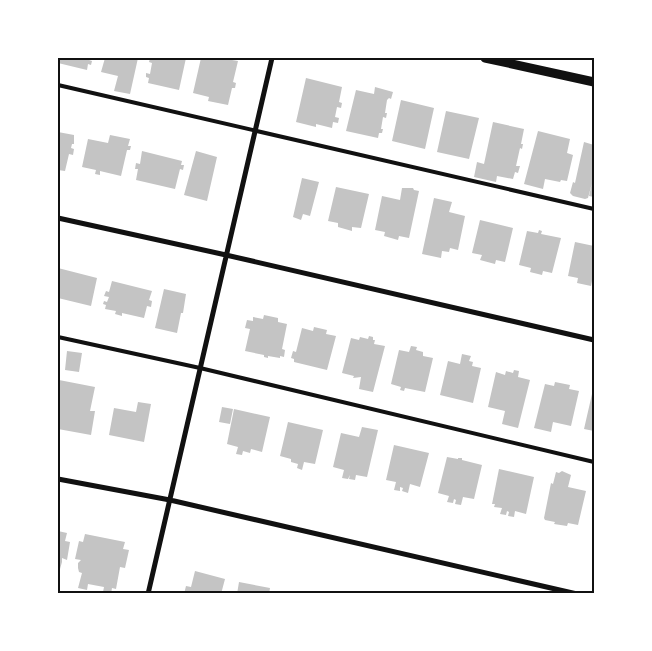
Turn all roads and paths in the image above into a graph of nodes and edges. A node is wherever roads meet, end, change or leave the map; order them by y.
1 (272, 58) edge
2 (485, 58) edge
3 (594, 82) edge
4 (58, 85) edge
5 (255, 131) junction
6 (594, 209) edge
7 (58, 218) edge
8 (226, 255) junction
9 (58, 338) edge
10 (594, 340) edge
11 (200, 368) junction
12 (594, 462) edge
13 (58, 479) edge
14 (170, 500) junction
15 (148, 594) edge
16 (577, 594) edge

1 - 5 street
2 - 3 street
4 - 5 lane
5 - 6 lane
5 - 8 street
7 - 8 street
8 - 10 street
8 - 11 street
9 - 11 lane
11 - 12 lane
11 - 14 street
13 - 14 street
14 - 15 street
14 - 16 street

